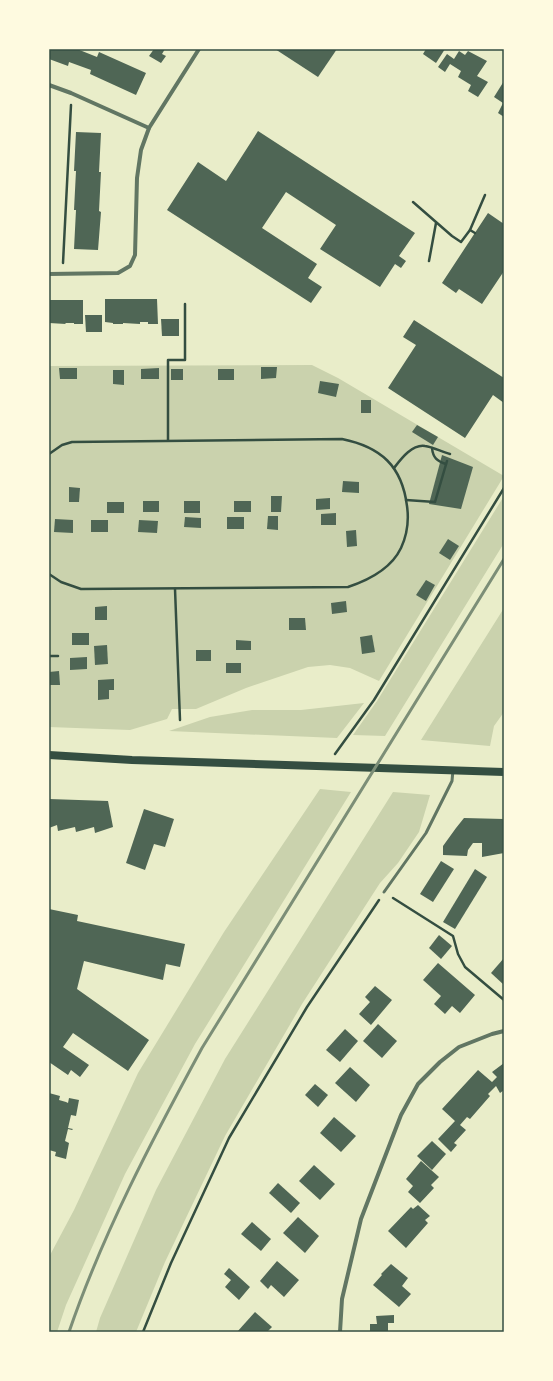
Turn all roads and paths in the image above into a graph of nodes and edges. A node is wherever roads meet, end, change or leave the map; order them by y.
1 (199, 49) edge
2 (49, 85) edge
3 (71, 93) junction
4 (149, 128) junction
5 (485, 195) dead end
6 (413, 202) dead end
7 (436, 223) junction
8 (470, 230) junction
9 (475, 232) dead end
10 (429, 261) dead end
11 (49, 274) edge
12 (62, 274) junction
13 (185, 304) dead end
14 (168, 440) junction
15 (432, 448) junction
16 (49, 454) edge
17 (450, 454) dead end
18 (394, 468) junction
19 (504, 488) edge
20 (406, 500) junction
21 (49, 574) edge
22 (175, 589) junction
23 (49, 656) edge
24 (58, 656) dead end
25 (180, 720) dead end
26 (49, 755) edge
27 (331, 767) junction
28 (450, 770) junction
29 (504, 772) edge
30 (384, 892) junction
31 (504, 1000) edge
32 (504, 1031) edge
33 (143, 1332) edge
34 (340, 1332) edge

1 - 4 street
2 - 3 street
3 - 4 street
3 - 12 path
4 - 12 street
5 - 8 path
6 - 7 path
7 - 8 path
7 - 10 path
8 - 9 path
11 - 12 street
13 - 14 path
14 - 16 path
14 - 18 path
15 - 17 path
15 - 18 path
15 - 20 path
18 - 20 path
19 - 27 path
20 - 22 path
21 - 22 path
22 - 25 path
23 - 24 path
26 - 27 main road
27 - 28 main road
28 - 29 main road
28 - 30 lane
30 - 31 path
30 - 33 path
32 - 34 street

